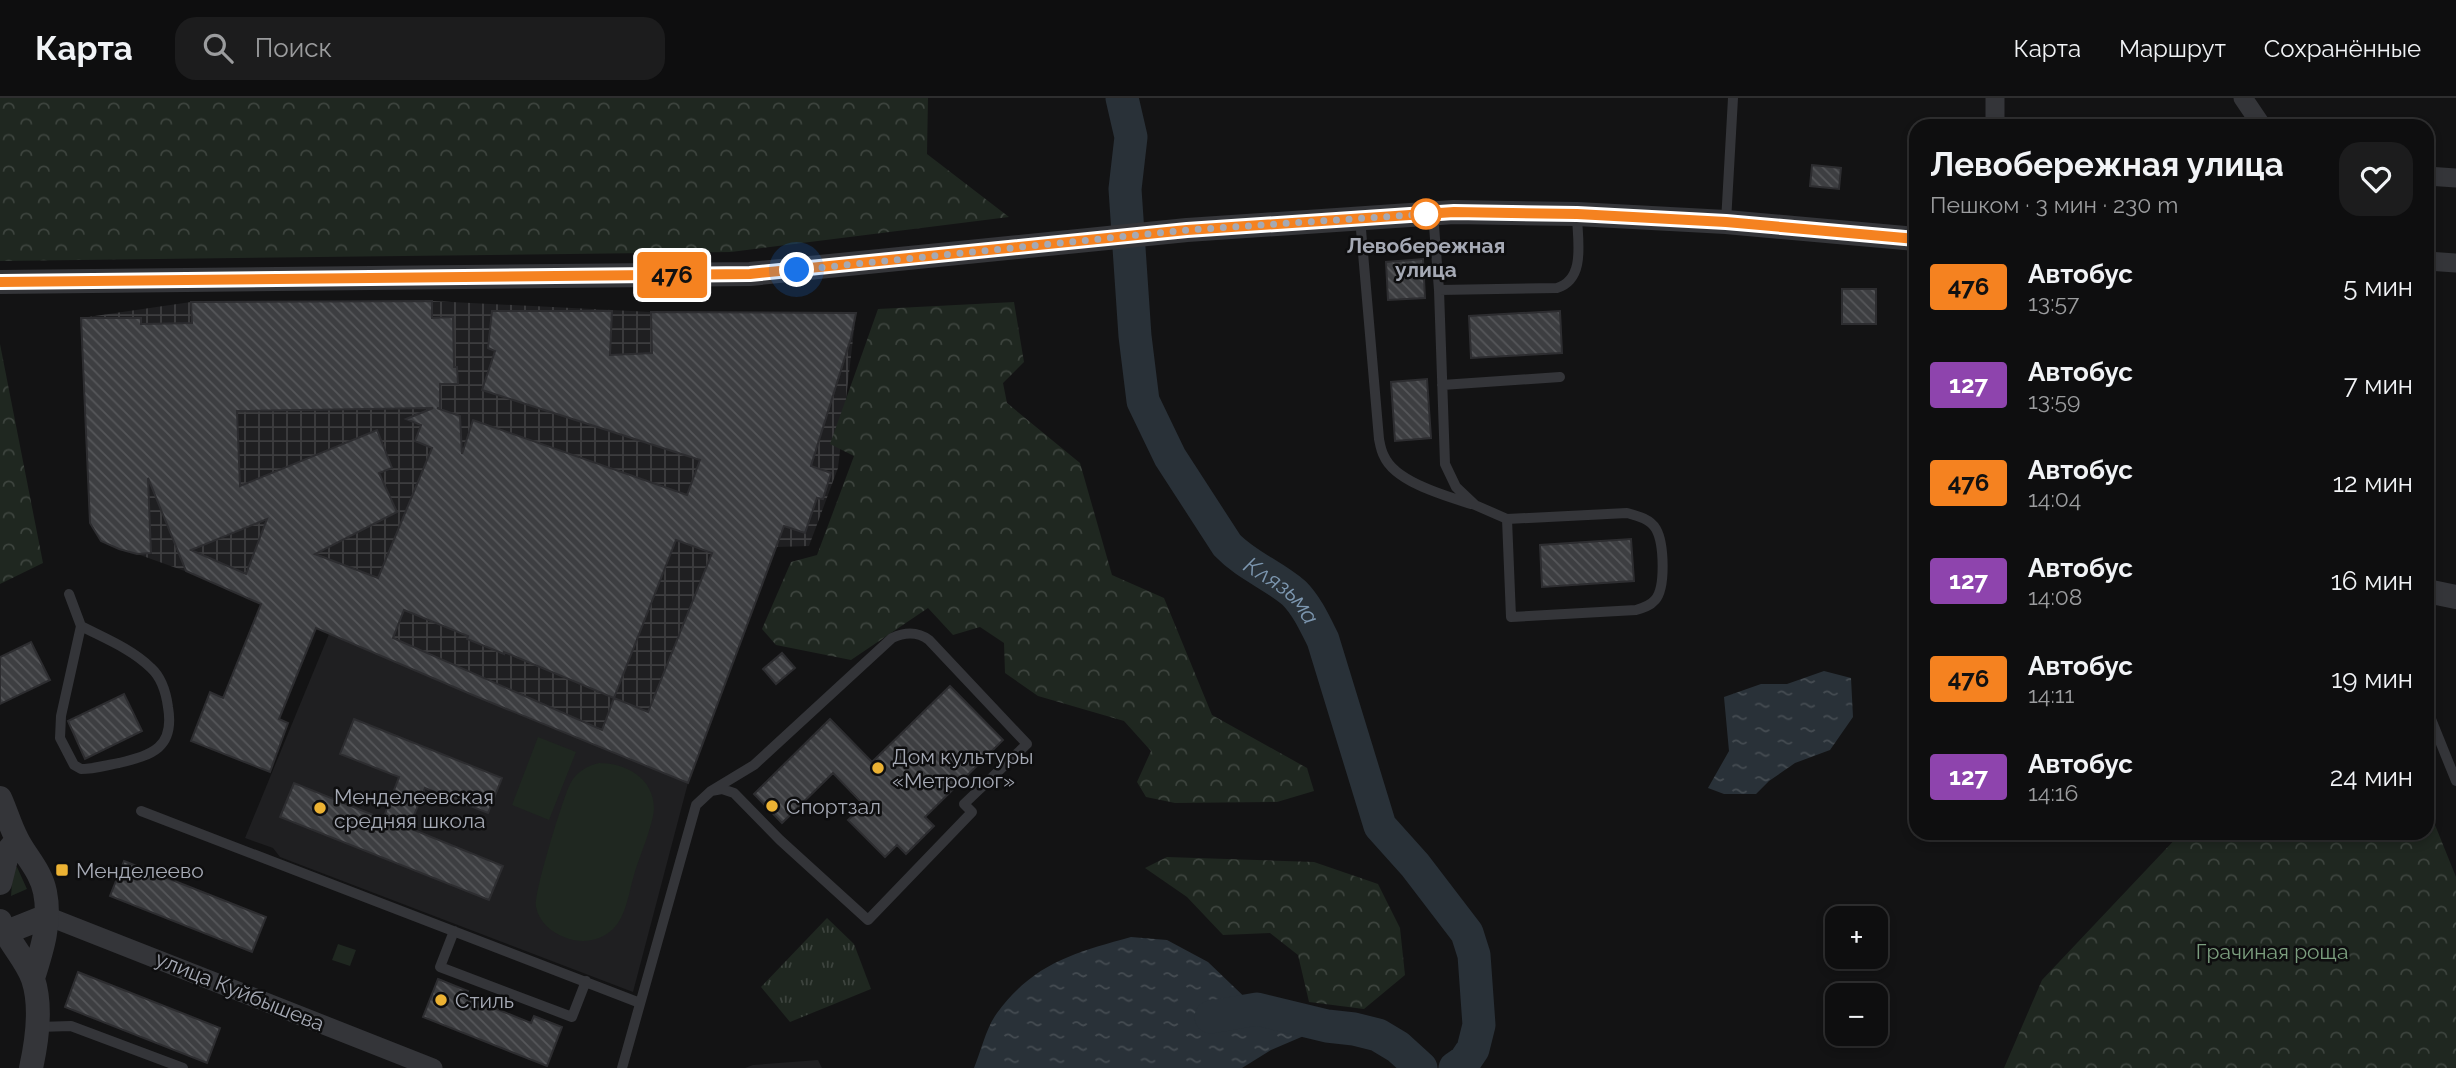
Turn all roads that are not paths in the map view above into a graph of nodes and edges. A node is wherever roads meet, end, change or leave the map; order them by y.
1 (1733, 98) edge
2 (1995, 98) edge
3 (2243, 98) edge
4 (1995, 119) edge
5 (2257, 119) edge
6 (2434, 176) edge
7 (2456, 178) edge
8 (1433, 213) junction
9 (1577, 214) junction
10 (1360, 217) junction
11 (1726, 222) junction
12 (1909, 238) edge
13 (2434, 261) edge
14 (2456, 263) edge
15 (0, 282) edge
16 (1439, 290) junction
17 (1560, 377) dead end
18 (1442, 385) junction
19 (1475, 505) junction
20 (1507, 519) junction
21 (2434, 592) edge
22 (69, 594) dead end
23 (2456, 597) edge
24 (81, 626) junction
25 (2434, 726) edge
26 (2456, 781) edge
27 (711, 791) junction
28 (0, 798) edge
29 (141, 811) dead end
30 (18, 840) junction
31 (0, 883) edge
32 (47, 916) junction
33 (1, 929) edge
34 (454, 931) junction
35 (33, 978) junction
36 (586, 981) junction
37 (640, 1003) junction
38 (37, 1027) junction
39 (31, 1068) edge
40 (183, 1068) edge
41 (433, 1068) edge
42 (622, 1068) edge

1 - 11 lane
2 - 4 street
3 - 5 street
6 - 7 street
8 - 9 street
8 - 10 street
8 - 16 lane
9 - 11 street
9 - 16 lane
10 - 15 street
10 - 19 lane
11 - 12 street
13 - 14 street
16 - 18 lane
17 - 18 lane
18 - 19 lane
19 - 20 lane
20 - 20 lane
21 - 23 street
22 - 24 lane
24 - 24 lane
25 - 26 lane
27 - 27 lane
27 - 37 lane
28 - 30 street
29 - 34 lane
30 - 31 street
30 - 32 street
32 - 33 street
32 - 35 street
32 - 41 street, улица Куйбышева
33 - 35 street
34 - 36 lane
34 - 36 lane
35 - 38 street
36 - 37 lane
37 - 42 lane
38 - 39 street
38 - 40 lane

